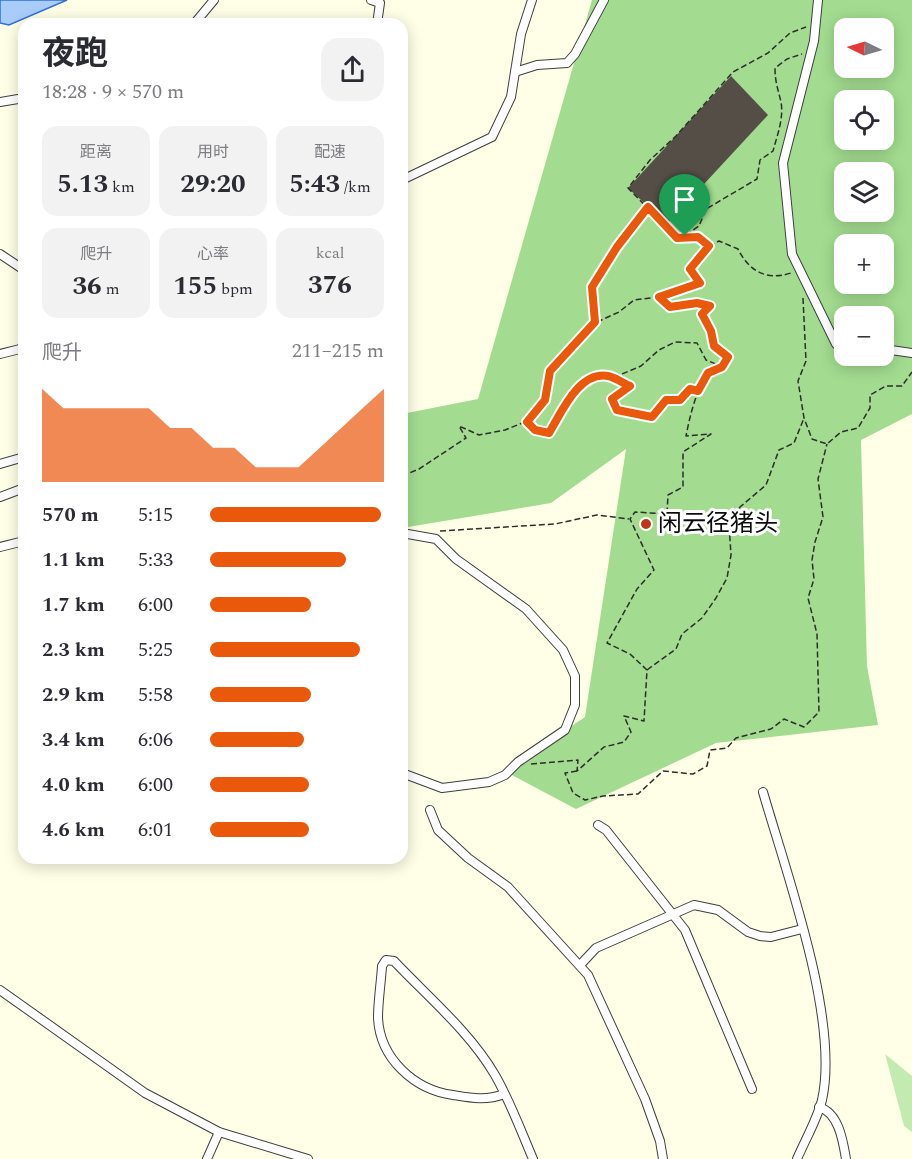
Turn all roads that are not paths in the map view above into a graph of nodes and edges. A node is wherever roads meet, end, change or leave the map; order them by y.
1 (214, 0) edge
2 (371, 0) edge
3 (532, 0) edge
4 (604, 0) edge
5 (818, 0) edge
6 (199, 18) edge
7 (378, 18) edge
8 (515, 72) junction
9 (18, 99) edge
10 (0, 102) edge
11 (408, 177) edge
12 (0, 254) edge
13 (18, 266) edge
14 (834, 340) edge
15 (18, 350) edge
16 (894, 350) edge
17 (912, 353) edge
18 (0, 354) edge
19 (18, 459) edge
20 (0, 464) edge
21 (18, 490) edge
22 (0, 497) edge
23 (408, 533) edge
24 (18, 542) edge
25 (0, 546) edge
26 (408, 775) edge
27 (764, 792) dead end
28 (430, 810) dead end
29 (598, 825) dead end
30 (673, 913) junction
31 (802, 929) junction
32 (581, 964) junction
33 (0, 990) edge
34 (752, 1089) dead end
35 (504, 1094) junction
36 (819, 1107) junction
37 (219, 1132) junction
38 (297, 1157) edge
39 (207, 1159) edge
40 (308, 1159) edge
41 (533, 1159) edge
42 (663, 1159) edge
43 (797, 1159) edge
44 (846, 1159) edge

1 - 6 street
2 - 7 street
3 - 8 street
4 - 8 street
5 - 14 street
8 - 11 street
9 - 10 street
12 - 13 street
15 - 18 street
16 - 17 street
19 - 20 street
21 - 22 street
23 - 26 street
24 - 25 street
27 - 31 street
28 - 32 street
29 - 30 street
30 - 31 street
30 - 32 street
30 - 34 street
31 - 36 street
32 - 42 street
33 - 37 street
35 - 35 street
35 - 41 street
36 - 43 street
36 - 44 street
37 - 38 street
37 - 39 street
38 - 40 street

